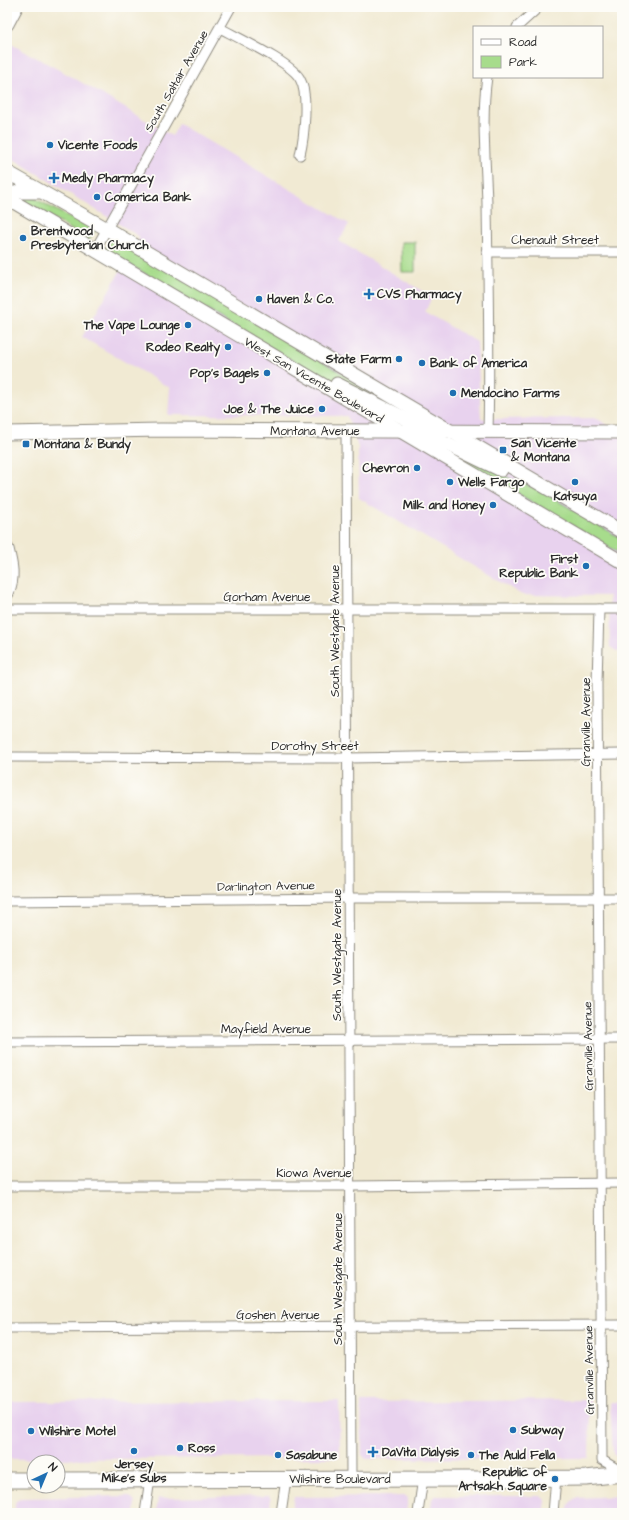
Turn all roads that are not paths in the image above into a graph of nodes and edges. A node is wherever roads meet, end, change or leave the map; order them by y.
1 (16, 7) edge
2 (231, 7) edge
3 (539, 7) edge
4 (7, 24) edge
5 (518, 26) edge
6 (220, 28) junction
7 (488, 78) edge
8 (300, 155) dead end
9 (7, 172) edge
10 (7, 185) edge
11 (43, 193) junction
12 (7, 197) edge
13 (107, 229) junction
14 (95, 250) junction
15 (488, 252) junction
16 (622, 252) edge
17 (309, 377) junction
18 (400, 431) junction
19 (346, 432) junction
20 (451, 432) junction
21 (488, 432) junction
22 (622, 432) edge
23 (7, 433) edge
24 (543, 487) junction
25 (622, 532) edge
26 (7, 549) edge
27 (622, 562) edge
28 (7, 593) edge
29 (7, 609) edge
30 (599, 609) junction
31 (622, 609) edge
32 (347, 610) junction
33 (598, 754) junction
34 (622, 754) edge
35 (7, 757) edge
36 (348, 758) junction
37 (349, 898) junction
38 (599, 898) junction
39 (622, 898) edge
40 (7, 901) edge
41 (600, 1039) junction
42 (348, 1040) junction
43 (622, 1040) edge
44 (7, 1042) edge
45 (601, 1183) junction
46 (622, 1183) edge
47 (7, 1186) edge
48 (350, 1186) junction
49 (601, 1325) junction
50 (622, 1325) edge
51 (350, 1327) junction
52 (7, 1328) edge
53 (622, 1473) edge
54 (351, 1478) junction
55 (423, 1478) junction
56 (556, 1478) junction
57 (150, 1479) junction
58 (286, 1479) junction
59 (7, 1480) edge
60 (26, 1480) edge
61 (66, 1480) edge
62 (145, 1513) edge
63 (281, 1513) edge
64 (418, 1513) edge
65 (553, 1513) edge

1 - 4 main road
2 - 6 street, South Saltair Avenue
3 - 5 street
6 - 8 street
6 - 13 street, South Saltair Avenue
7 - 15 street
9 - 11 main road, West San Vicente Boulevard
10 - 12 main road
11 - 12 main road
11 - 13 main road, West San Vicente Boulevard
12 - 14 main road, West San Vicente Boulevard
13 - 14 street, South Saltair Avenue
13 - 20 main road, West San Vicente Boulevard
14 - 17 main road, West San Vicente Boulevard
15 - 16 street, Chenault Street
15 - 21 street
17 - 18 main road, West San Vicente Boulevard
17 - 20 main road
18 - 19 main road, Montana Avenue
18 - 20 main road, Montana Avenue
18 - 24 main road
18 - 27 main road, West San Vicente Boulevard
19 - 23 main road, Montana Avenue
19 - 32 street, South Westgate Avenue
20 - 21 main road, Montana Avenue
20 - 24 main road, West San Vicente Boulevard
21 - 22 main road, Montana Avenue
24 - 25 main road, West San Vicente Boulevard
26 - 28 main road
29 - 32 street, Gorham Avenue
30 - 31 street, Gorham Avenue
30 - 32 street, Gorham Avenue
30 - 33 street, Granville Avenue
32 - 36 street, South Westgate Avenue
33 - 34 street, Dorothy Street
33 - 36 street, Dorothy Street
33 - 38 street, Granville Avenue
35 - 36 street, Dorothy Street
36 - 37 street, South Westgate Avenue
37 - 38 street, Darlington Avenue
37 - 40 street, Darlington Avenue
37 - 42 street, South Westgate Avenue
38 - 39 street, Darlington Avenue
38 - 41 street, Granville Avenue
41 - 42 street, Mayfield Avenue
41 - 43 street, Mayfield Avenue
41 - 45 street, Granville Avenue
42 - 44 street, Mayfield Avenue
42 - 48 street, South Westgate Avenue
45 - 46 street, Kiowa Avenue
45 - 48 street, Kiowa Avenue
45 - 49 street, Granville Avenue
47 - 48 street, Kiowa Avenue
48 - 51 street, South Westgate Avenue
49 - 50 street, Goshen Avenue
49 - 51 street, Goshen Avenue
49 - 53 street, Granville Avenue
51 - 52 street, Goshen Avenue
51 - 54 street, South Westgate Avenue
53 - 56 main road, Wilshire Boulevard
54 - 55 main road, Wilshire Boulevard
54 - 58 main road, Wilshire Boulevard
55 - 56 main road, Wilshire Boulevard
55 - 64 street
56 - 65 street
57 - 58 main road, Wilshire Boulevard
57 - 61 main road, Wilshire Boulevard
57 - 62 street
58 - 63 street
59 - 60 main road

